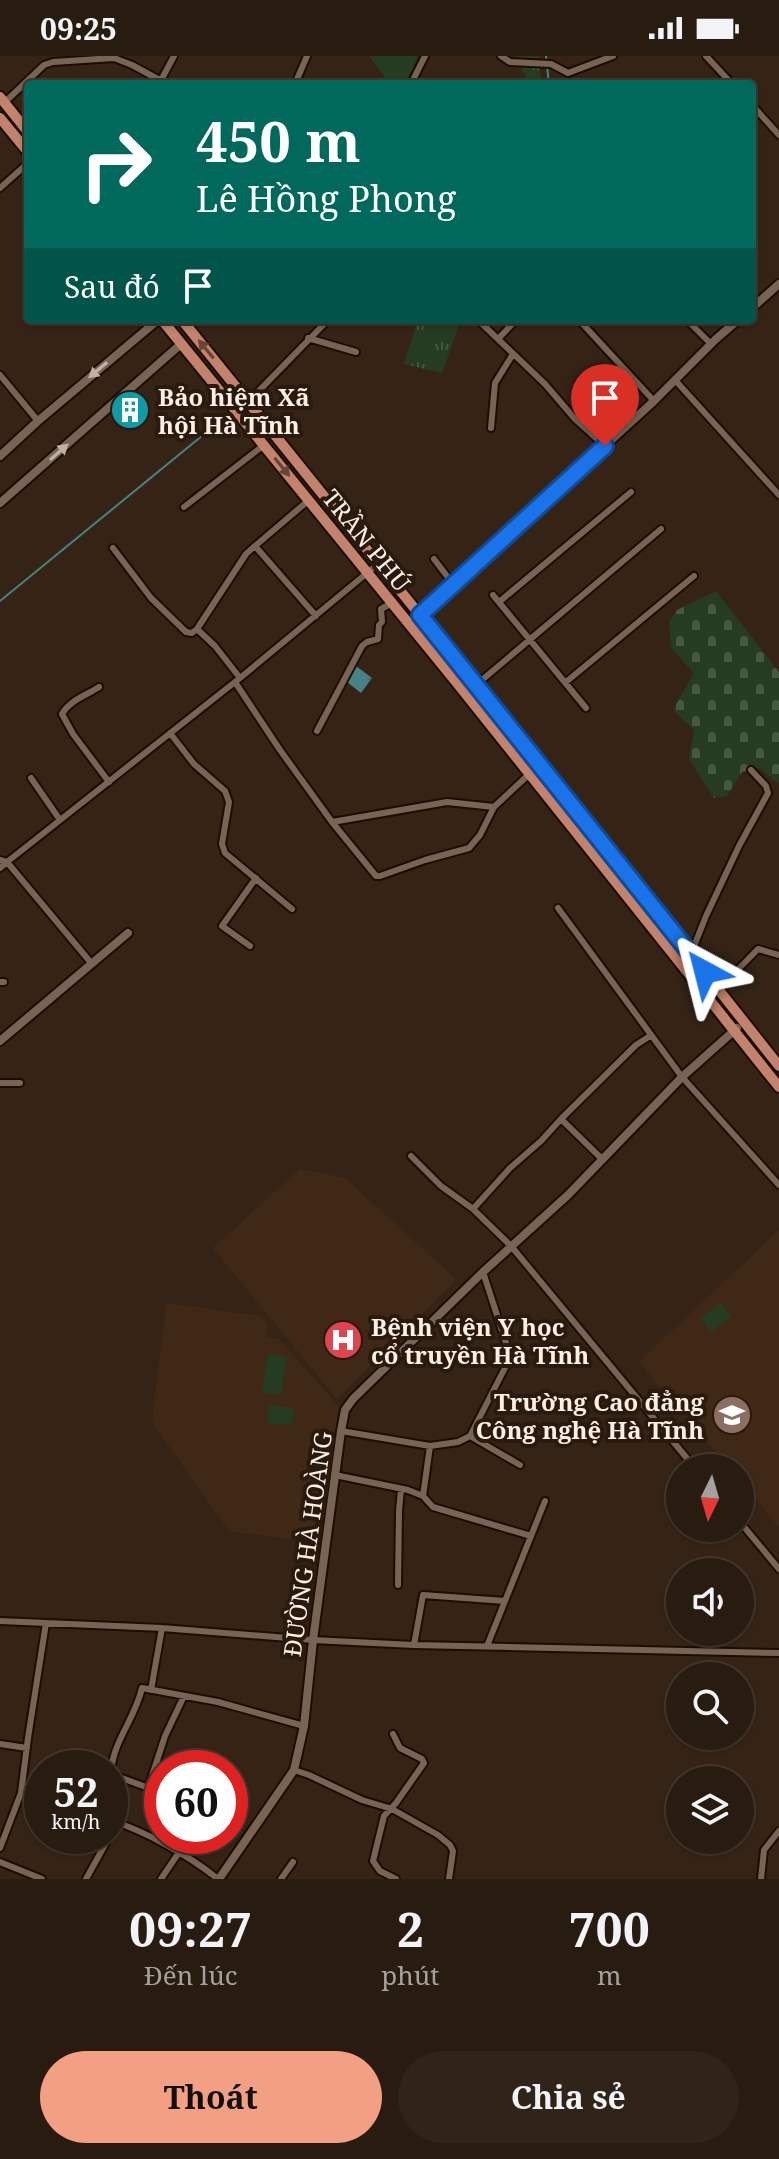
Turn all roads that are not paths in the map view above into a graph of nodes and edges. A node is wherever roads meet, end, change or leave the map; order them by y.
1 (37, 56) edge
2 (174, 56) edge
3 (307, 56) edge
4 (425, 56) edge
5 (501, 56) edge
6 (613, 56) edge
7 (706, 56) edge
8 (44, 65) junction
9 (568, 73) junction
10 (26, 80) edge
11 (158, 80) edge
12 (164, 80) edge
13 (297, 80) edge
14 (413, 80) edge
15 (569, 80) edge
16 (728, 80) edge
17 (24, 82) edge
18 (2, 100) edge
19 (756, 109) edge
20 (0, 118) edge
21 (24, 127) edge
22 (779, 135) edge
23 (24, 147) edge
24 (24, 167) edge
25 (0, 188) edge
26 (779, 284) edge
27 (756, 304) edge
28 (155, 324) edge
29 (164, 324) edge
30 (191, 324) edge
31 (324, 324) edge
32 (482, 324) edge
33 (512, 324) edge
34 (583, 324) edge
35 (691, 324) edge
36 (734, 324) edge
37 (308, 338) junction
38 (498, 339) junction
39 (181, 344) junction
40 (711, 344) junction
41 (356, 352) dead end
42 (513, 354) junction
43 (0, 375) edge
44 (675, 380) junction
45 (654, 401) junction
46 (248, 402) junction
47 (38, 421) junction
48 (491, 428) dead end
49 (264, 445) junction
50 (605, 446) junction
51 (0, 456) edge
52 (631, 492) dead end
53 (779, 495) edge
54 (309, 500) junction
55 (0, 503) edge
56 (184, 507) dead end
57 (661, 529) dead end
58 (255, 546) junction
59 (113, 548) dead end
60 (434, 559) dead end
61 (378, 564) junction
62 (368, 573) junction
63 (694, 576) dead end
64 (453, 584) junction
65 (493, 595) dead end
66 (499, 602) junction
67 (392, 603) junction
68 (420, 615) junction
69 (316, 616) junction
70 (409, 624) junction
71 (197, 629) junction
72 (529, 640) junction
73 (237, 680) junction
74 (566, 682) junction
75 (476, 685) junction
76 (99, 687) dead end
77 (586, 708) dead end
78 (317, 731) dead end
79 (170, 733) junction
80 (540, 764) junction
81 (751, 770) dead end
82 (530, 774) junction
83 (31, 778) dead end
84 (109, 782) junction
85 (494, 807) junction
86 (60, 820) junction
87 (332, 822) junction
88 (4, 861) edge
89 (0, 868) edge
90 (256, 878) junction
91 (558, 908) dead end
92 (292, 909) dead end
93 (128, 933) dead end
94 (250, 946) dead end
95 (691, 954) junction
96 (779, 955) edge
97 (92, 964) junction
98 (719, 989) junction
99 (743, 1022) junction
100 (733, 1030) junction
101 (650, 1036) junction
102 (0, 1041) edge
103 (779, 1066) edge
104 (682, 1077) junction
105 (0, 1083) edge
106 (20, 1083) dead end
107 (779, 1087) edge
108 (561, 1119) junction
109 (411, 1156) dead end
110 (603, 1160) junction
111 (779, 1185) edge
112 (473, 1209) junction
113 (511, 1246) junction
114 (483, 1272) junction
115 (341, 1431) junction
116 (470, 1436) junction
117 (430, 1446) junction
118 (683, 1454) edge
119 (520, 1465) dead end
120 (335, 1475) junction
121 (401, 1489) junction
122 (423, 1496) junction
123 (545, 1501) dead end
124 (531, 1536) junction
125 (754, 1539) edge
126 (779, 1569) edge
127 (398, 1585) dead end
128 (505, 1601) junction
129 (0, 1621) edge
130 (46, 1623) junction
131 (162, 1628) junction
132 (313, 1640) junction
133 (414, 1645) junction
134 (487, 1646) junction
135 (779, 1653) edge
136 (151, 1690) junction
137 (184, 1696) junction
138 (304, 1726) junction
139 (393, 1734) dead end
140 (0, 1744) edge
141 (27, 1748) junction
142 (114, 1750) edge
143 (160, 1750) edge
144 (294, 1770) junction
145 (21, 1793) junction
146 (24, 1794) edge
147 (392, 1809) junction
148 (779, 1831) edge
149 (0, 1848) edge
150 (98, 1854) edge
151 (179, 1854) edge
152 (183, 1854) edge
153 (0, 1862) edge
154 (293, 1862) dead end
155 (42, 1879) edge
156 (86, 1879) edge
157 (161, 1879) edge
158 (218, 1879) edge
159 (281, 1879) edge
160 (396, 1879) edge
161 (449, 1879) edge
162 (761, 1879) edge

1 - 8 street
2 - 12 street
3 - 13 street
4 - 14 street
5 - 9 street
6 - 9 street
7 - 16 street
8 - 10 street
8 - 11 street
9 - 15 street
17 - 18 street
18 - 21 main road
19 - 22 street
20 - 23 main road
24 - 25 street
26 - 27 street
28 -> 47 street
29 - 39 main road, TRẦN PHÚ
46 -> 30 main road, TRẦN PHÚ
31 - 37 street
32 - 38 street
33 - 38 street
34 - 45 street
35 - 40 street
36 - 40 street
37 - 41 street
37 - 46 street
38 - 42 street
39 - 49 main road, TRẦN PHÚ
55 -> 39 street
40 - 44 street
42 - 48 street
42 - 50 street
43 - 47 street
44 - 45 street
44 - 53 street
45 - 50 street
46 - 61 main road, TRẦN PHÚ
47 - 51 street
49 -> 54 main road, TRẦN PHÚ
49 - 56 street
50 - 64 street
52 - 66 street
54 - 58 street
54 - 62 main road, TRẦN PHÚ
57 - 72 street
58 - 69 street
58 - 71 street
59 - 71 street
60 - 64 street
61 - 62 street
61 - 68 main road, TRẦN PHÚ
62 - 67 main road, TRẦN PHÚ
62 - 69 street
63 - 74 street
64 - 68 street
65 - 66 street
66 - 72 street
67 - 70 main road, TRẦN PHÚ
67 - 78 street
68 - 70 street
68 - 75 main road, TRẦN PHÚ
69 - 73 street
70 - 82 main road, TRẦN PHÚ
71 - 73 street
72 - 74 street
72 - 75 street
73 - 79 street
73 - 87 street
74 - 77 street
75 - 80 main road, TRẦN PHÚ
76 - 84 street
79 - 84 street
79 - 90 street
80 - 82 street
80 - 95 main road, TRẦN PHÚ
81 - 95 street
82 - 85 street
82 - 100 main road, TRẦN PHÚ
83 - 86 street
84 - 86 street
85 - 87 street
85 - 87 street
86 - 88 street
88 - 89 street
88 - 97 street
90 - 92 street
90 - 94 street
91 - 101 street
93 - 97 street
95 - 98 main road, TRẦN PHÚ
96 - 98 street
97 - 102 street
98 - 99 main road, TRẦN PHÚ
99 - 100 street, ĐƯỜNG HÀ HOÀNG
99 - 103 main road, TRẦN PHÚ
100 - 104 street, ĐƯỜNG HÀ HOÀNG
100 - 107 main road, TRẦN PHÚ
101 - 104 street
101 - 108 street
104 - 110 street, ĐƯỜNG HÀ HOÀNG
104 - 111 street
105 - 106 street
108 - 110 street
108 - 112 street
109 - 112 street
110 - 113 street, ĐƯỜNG HÀ HOÀNG
112 - 113 street
113 - 114 street, ĐƯỜNG HÀ HOÀNG
113 - 118 street
114 - 115 street, ĐƯỜNG HÀ HOÀNG
114 - 116 street
115 - 117 street
115 - 120 street, ĐƯỜNG HÀ HOÀNG
116 - 117 street
116 - 119 street
117 - 122 street
120 - 121 street
120 - 132 street, ĐƯỜNG HÀ HOÀNG
121 - 122 street
121 - 127 street
122 - 124 street
123 - 124 street
124 - 128 street
125 - 126 street
128 - 133 street
128 - 134 street
129 - 130 street
130 - 131 street
130 - 141 street
131 - 132 street
131 - 136 street
132 - 133 street
132 - 138 street, ĐƯỜNG HÀ HOÀNG
133 - 134 street
134 - 135 street
136 - 137 street
136 - 142 street
137 - 138 street
137 - 143 street
138 - 144 street, ĐƯỜNG HÀ HOÀNG
139 - 147 street
140 - 141 street
141 - 145 street
144 - 147 street
144 - 158 street, ĐƯỜNG HÀ HOÀNG
145 - 146 street
145 - 149 street
147 - 160 street
147 - 161 street
148 - 162 street
150 - 156 street
151 - 157 street
152 - 158 street
153 - 155 street
154 - 159 street

